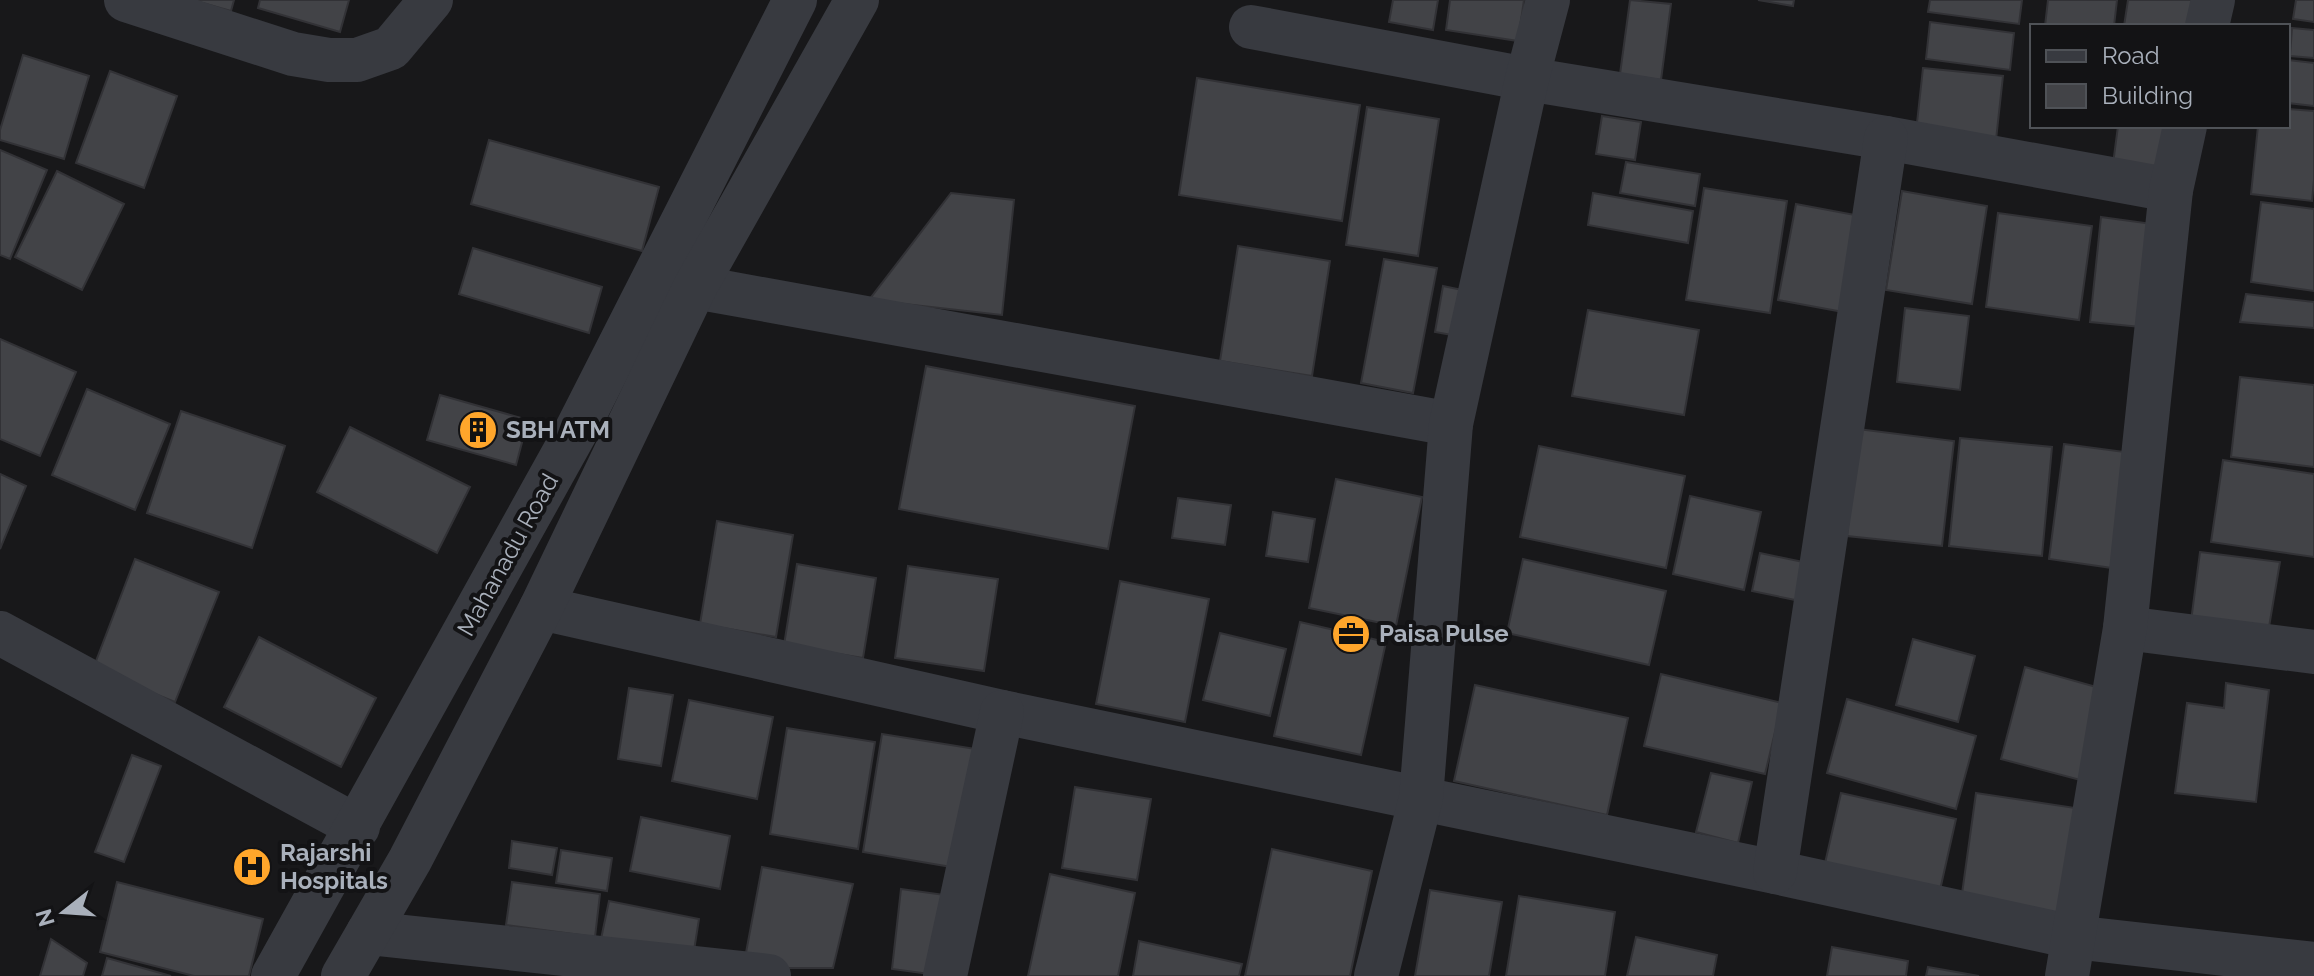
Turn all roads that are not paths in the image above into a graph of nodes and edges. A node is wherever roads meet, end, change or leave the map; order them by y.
1 (126, 0) edge
2 (431, 0) edge
3 (795, 0) edge
4 (857, 0) edge
5 (1548, 0) edge
6 (2213, 0) edge
7 (2207, 24) edge
8 (1251, 27) dead end
9 (1527, 79) junction
10 (2185, 128) edge
11 (1886, 138) junction
12 (2171, 190) junction
13 (695, 287) junction
14 (1451, 424) junction
15 (541, 608) junction
16 (2125, 628) junction
17 (0, 633) edge
18 (2314, 652) edge
19 (1002, 712) junction
20 (1421, 798) junction
21 (358, 827) junction
22 (1775, 872) junction
23 (368, 933) junction
24 (2070, 957) edge
25 (2314, 964) edge
26 (273, 976) edge
27 (343, 976) edge
28 (769, 976) edge
29 (945, 976) edge
30 (1376, 976) edge

1 - 2 street
3 - 21 street, Mahanadu Road
4 - 13 street, Mahanadu Road
5 - 9 street
6 - 7 street
8 - 9 street
9 - 11 street
9 - 14 street
10 - 12 street
11 - 12 street
11 - 22 street
12 - 16 street
13 - 14 street
13 - 15 street, Mahanadu Road
14 - 20 street
15 - 19 street
15 - 23 street, Mahanadu Road
16 - 18 street
16 - 24 street
17 - 21 street
19 - 20 street
19 - 29 street
20 - 22 street
20 - 30 street
21 - 26 street, Mahanadu Road
22 - 24 street
23 - 27 street, Mahanadu Road
23 - 28 street
24 - 25 street

